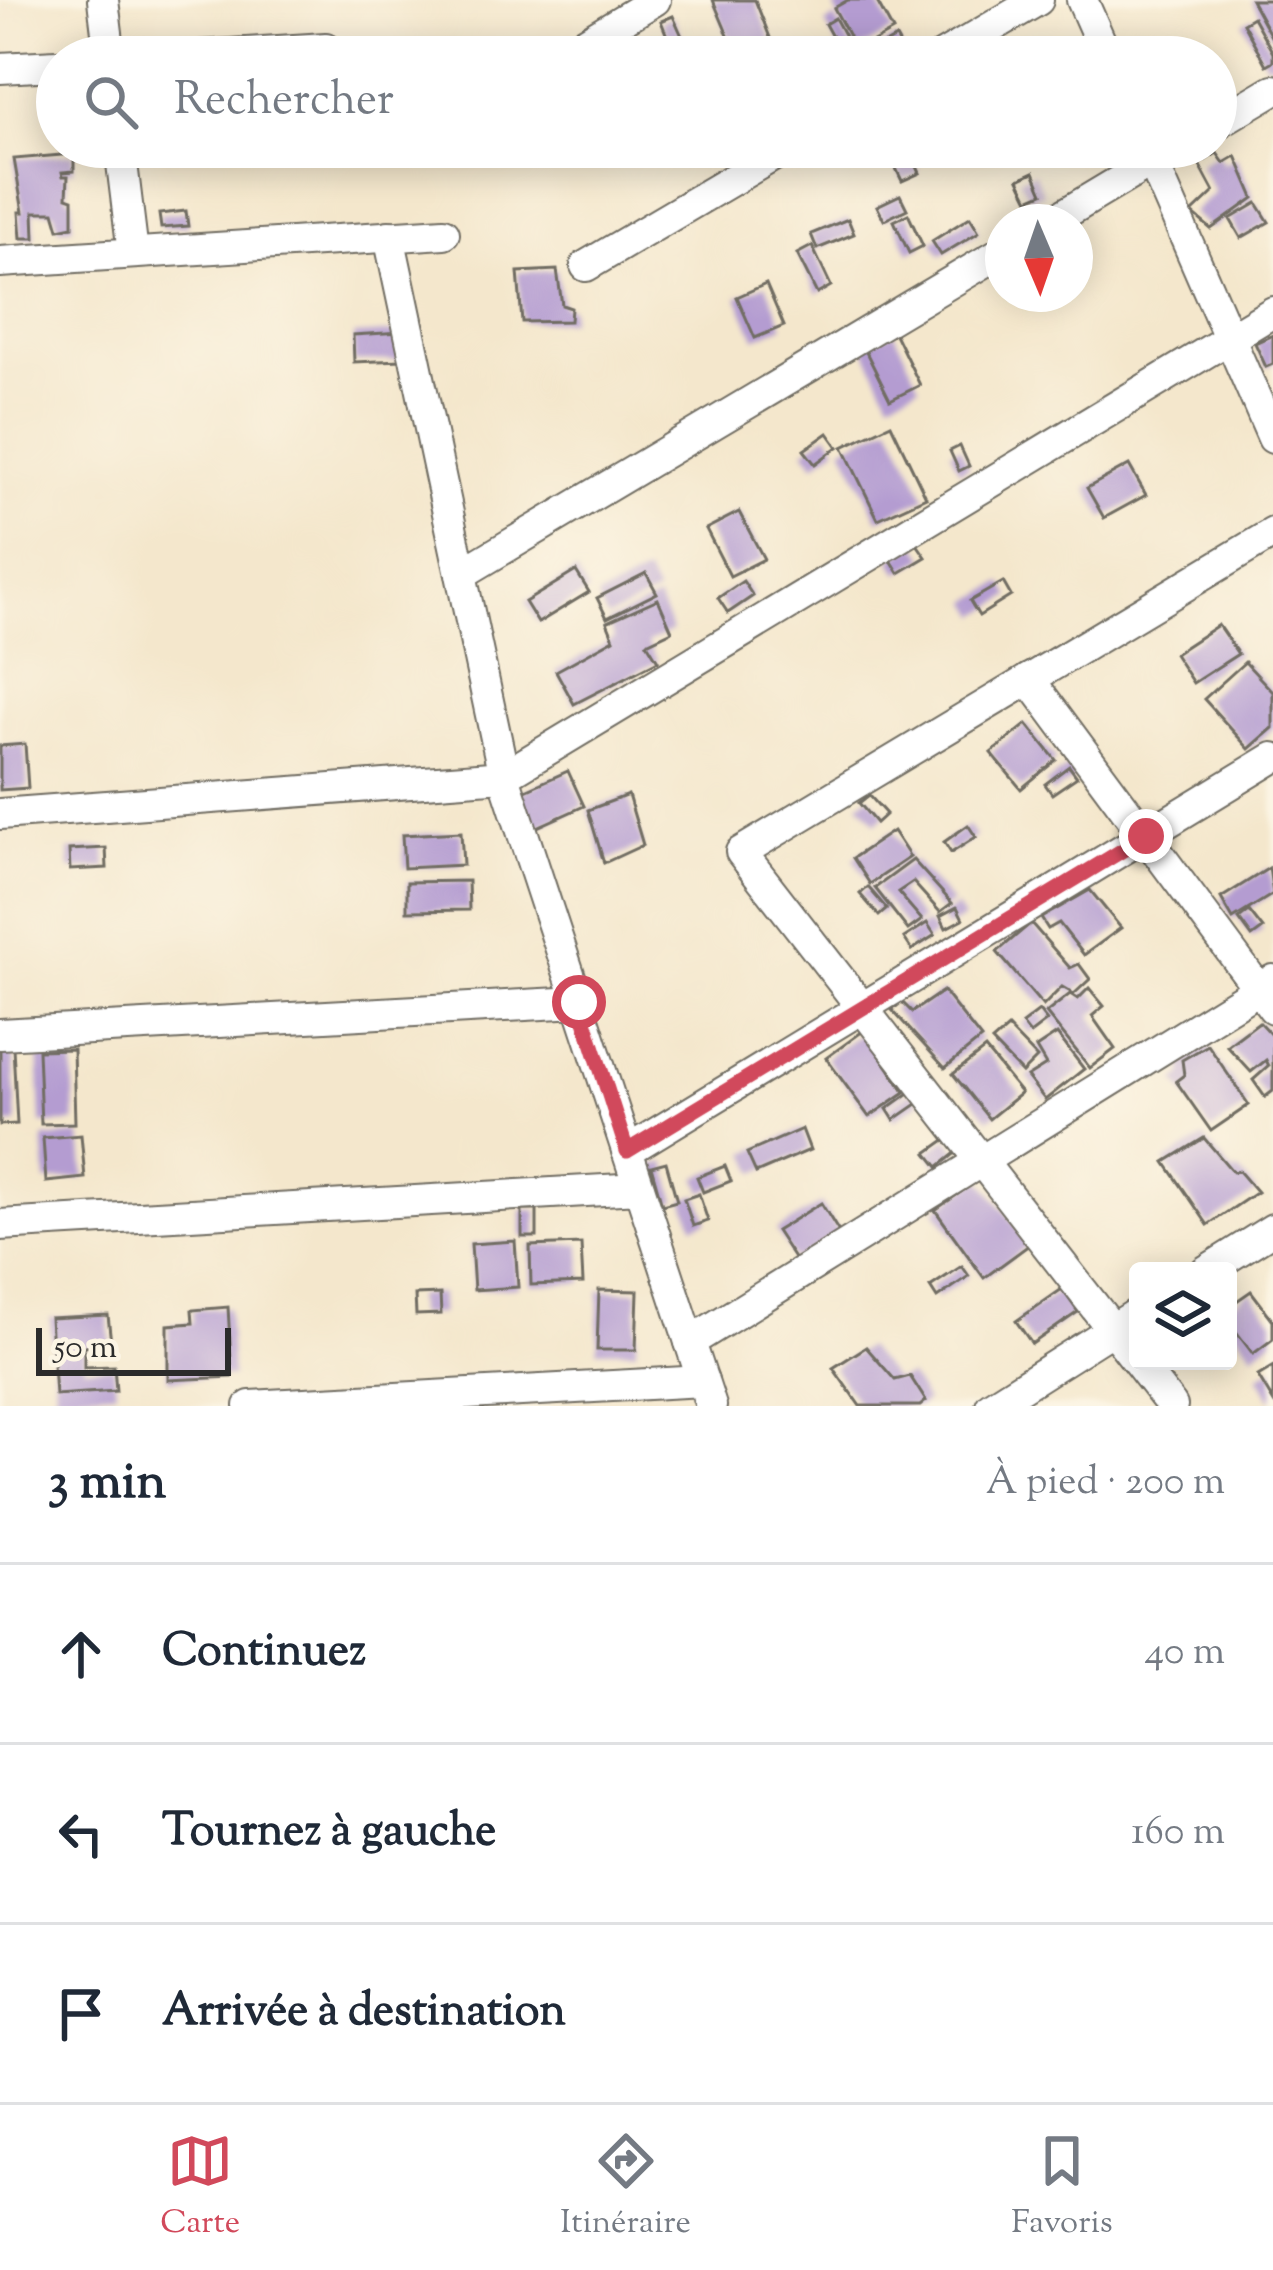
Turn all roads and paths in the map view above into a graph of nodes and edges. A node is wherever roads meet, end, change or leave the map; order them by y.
1 (103, 0) edge
2 (655, 0) edge
3 (1038, 0) edge
4 (1082, 0) edge
5 (107, 36) edge
6 (595, 36) edge
7 (977, 36) edge
8 (1098, 36) edge
9 (36, 66) edge
10 (0, 68) edge
11 (1273, 90) edge
12 (1237, 111) edge
13 (123, 168) edge
14 (752, 168) edge
15 (1134, 168) edge
16 (1164, 168) edge
17 (1079, 204) edge
18 (444, 233) dead end
19 (389, 236) junction
20 (133, 254) junction
21 (985, 261) edge
22 (0, 262) edge
23 (586, 266) dead end
24 (1273, 312) edge
25 (1230, 338) junction
26 (1273, 438) edge
27 (1273, 533) edge
28 (461, 574) junction
29 (1030, 679) junction
30 (1273, 758) edge
31 (504, 776) junction
32 (0, 814) edge
33 (1146, 836) junction
34 (1268, 992) edge
35 (579, 1002) junction
36 (862, 1008) junction
37 (0, 1034) edge
38 (627, 1151) junction
39 (982, 1161) junction
40 (640, 1188) junction
41 (0, 1225) edge
42 (1273, 1229) edge
43 (1220, 1262) edge
44 (1125, 1321) edge
45 (690, 1342) junction
46 (707, 1394) edge
47 (250, 1406) edge
48 (991, 1406) edge
49 (1172, 1406) edge

1 - 5 street
2 - 6 street
3 - 7 street
4 - 8 street
9 - 10 street
11 - 12 street
13 - 20 street
14 - 23 street
15 - 17 street
16 - 25 street
18 - 19 street
19 - 20 street
19 - 28 street
20 - 22 street
21 - 28 street
24 - 25 street
25 - 26 street
25 - 31 street
27 - 29 street
28 - 31 street
29 - 33 street
29 - 36 street
30 - 33 street
31 - 32 street
31 - 35 street
33 - 34 street
33 - 36 street
34 - 39 street
35 - 37 street
35 - 38 street
36 - 38 street
36 - 39 street
38 - 40 street
39 - 44 street
39 - 45 street
40 - 41 street
40 - 45 street
42 - 43 street
44 - 48 street
44 - 49 street
45 - 46 street
46 - 47 street

